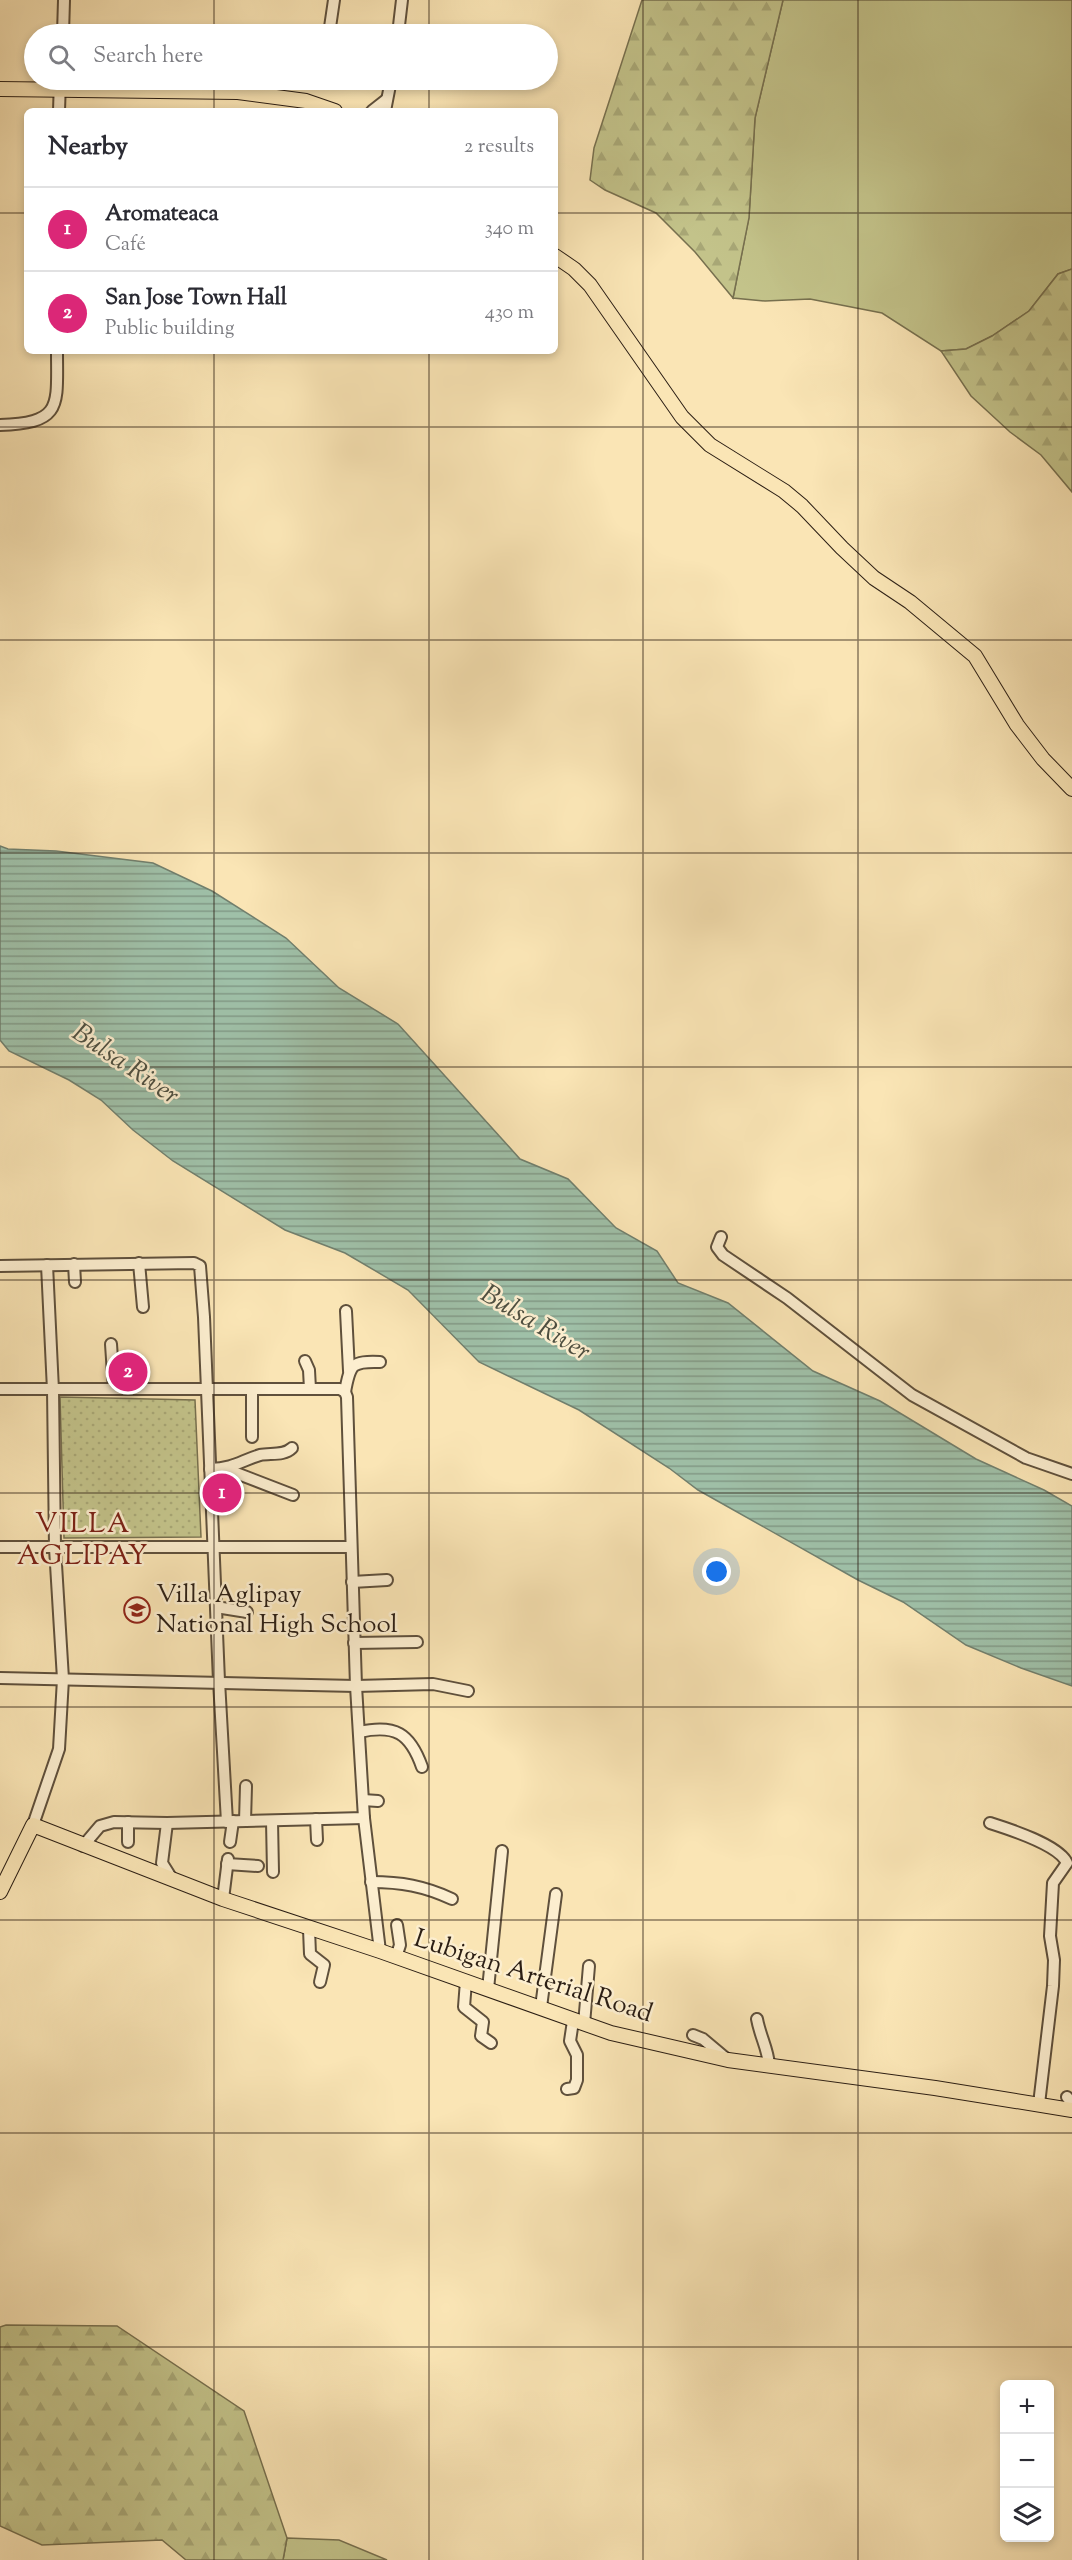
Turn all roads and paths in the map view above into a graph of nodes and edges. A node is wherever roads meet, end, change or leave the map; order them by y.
1 (64, 0) edge
2 (334, 0) edge
3 (402, 0) edge
4 (63, 24) edge
5 (330, 24) edge
6 (399, 24) edge
7 (24, 87) edge
8 (0, 89) edge
9 (60, 90) edge
10 (200, 90) edge
11 (389, 90) edge
12 (385, 105) edge
13 (59, 108) edge
14 (328, 108) edge
15 (558, 258) edge
16 (57, 354) edge
17 (0, 425) edge
18 (1072, 789) edge
19 (722, 1237) dead end
20 (140, 1263) junction
21 (74, 1264) junction
22 (46, 1265) junction
23 (0, 1266) edge
24 (75, 1282) dead end
25 (143, 1306) dead end
26 (346, 1311) dead end
27 (111, 1344) dead end
28 (304, 1361) dead end
29 (380, 1362) dead end
30 (349, 1371) junction
31 (0, 1389) edge
32 (114, 1389) junction
33 (207, 1389) junction
34 (252, 1389) junction
35 (310, 1389) junction
36 (53, 1390) junction
37 (345, 1392) junction
38 (252, 1437) dead end
39 (292, 1448) dead end
40 (210, 1468) junction
41 (223, 1468) junction
42 (1072, 1474) edge
43 (293, 1496) dead end
44 (0, 1547) edge
45 (351, 1547) junction
46 (56, 1548) junction
47 (214, 1548) junction
48 (387, 1580) dead end
49 (352, 1581) junction
50 (216, 1607) junction
51 (247, 1612) dead end
52 (417, 1642) dead end
53 (354, 1643) junction
54 (0, 1678) edge
55 (63, 1679) junction
56 (219, 1681) junction
57 (356, 1686) junction
58 (468, 1691) dead end
59 (359, 1732) junction
60 (422, 1767) dead end
61 (246, 1786) dead end
62 (363, 1800) junction
63 (378, 1801) dead end
64 (364, 1818) junction
65 (316, 1819) junction
66 (245, 1821) junction
67 (272, 1821) junction
68 (128, 1822) junction
69 (230, 1822) junction
70 (990, 1822) dead end
71 (167, 1823) junction
72 (33, 1825) junction
73 (317, 1840) dead end
74 (128, 1842) dead end
75 (231, 1842) dead end
76 (83, 1846) junction
77 (502, 1851) dead end
78 (258, 1866) dead end
79 (273, 1872) dead end
80 (173, 1880) junction
81 (371, 1882) junction
82 (0, 1892) edge
83 (556, 1894) dead end
84 (223, 1899) junction
85 (452, 1899) dead end
86 (397, 1925) dead end
87 (309, 1929) junction
88 (381, 1951) junction
89 (396, 1957) junction
90 (589, 1966) dead end
91 (466, 1981) junction
92 (320, 1982) dead end
93 (488, 1989) junction
94 (541, 2007) junction
95 (757, 2019) dead end
96 (578, 2022) junction
97 (693, 2035) dead end
98 (491, 2043) dead end
99 (728, 2060) junction
100 (769, 2065) junction
101 (567, 2089) dead end
102 (1039, 2104) junction
103 (1072, 2110) edge

1 - 4 street
2 - 5 street
3 - 6 street
7 - 8 main road
9 - 13 street
10 - 14 main road
11 - 12 street
15 - 18 main road
16 - 17 street
19 - 42 street
20 - 21 street
20 - 25 street
20 - 33 street
21 - 22 street
21 - 24 street
22 - 23 street
22 - 36 street
26 - 30 street
27 - 32 street
28 - 35 street
29 - 30 street
30 - 37 street
31 - 36 street
32 - 33 street
32 - 36 street
33 - 34 street
33 - 40 street
34 - 35 street
34 - 38 street
35 - 37 street
36 - 46 street
37 - 45 street
39 - 41 street
40 - 41 street
40 - 47 street
41 - 43 street
44 - 46 street
45 - 47 street
45 - 49 street
46 - 47 street
46 - 55 street
47 - 50 street
48 - 49 street
49 - 53 street
50 - 51 street
50 - 56 street
52 - 53 street
53 - 57 street
54 - 55 street
55 - 56 street
55 - 72 street
56 - 57 street
56 - 69 street
57 - 58 street
57 - 59 street
59 - 60 street
59 - 62 street
61 - 66 street
62 - 63 street
62 - 64 street
64 - 65 street
64 - 81 street
65 - 67 street
65 - 73 street
66 - 67 street
66 - 69 street
67 - 79 street
68 - 71 street
68 - 74 street
68 - 76 street
69 - 71 street
69 - 75 street
70 - 102 street
71 - 80 street
72 - 76 main road, Lubigan Arterial Road
72 - 82 main road
76 - 80 main road, Lubigan Arterial Road
77 - 93 street
78 - 84 street
80 - 84 main road, Lubigan Arterial Road
81 - 85 street
81 - 88 street
83 - 94 street
84 - 87 main road, Lubigan Arterial Road
86 - 89 street
87 - 88 main road, Lubigan Arterial Road
87 - 92 street
88 - 89 main road, Lubigan Arterial Road
89 - 91 main road, Lubigan Arterial Road
90 - 96 street
91 - 93 main road, Lubigan Arterial Road
91 - 98 street
93 - 94 main road, Lubigan Arterial Road
94 - 96 main road, Lubigan Arterial Road
95 - 100 street
96 - 99 main road, Lubigan Arterial Road
96 - 101 street
97 - 99 street
99 - 100 main road, Lubigan Arterial Road
100 - 102 main road, Lubigan Arterial Road
102 - 103 main road, Lubigan Arterial Road

